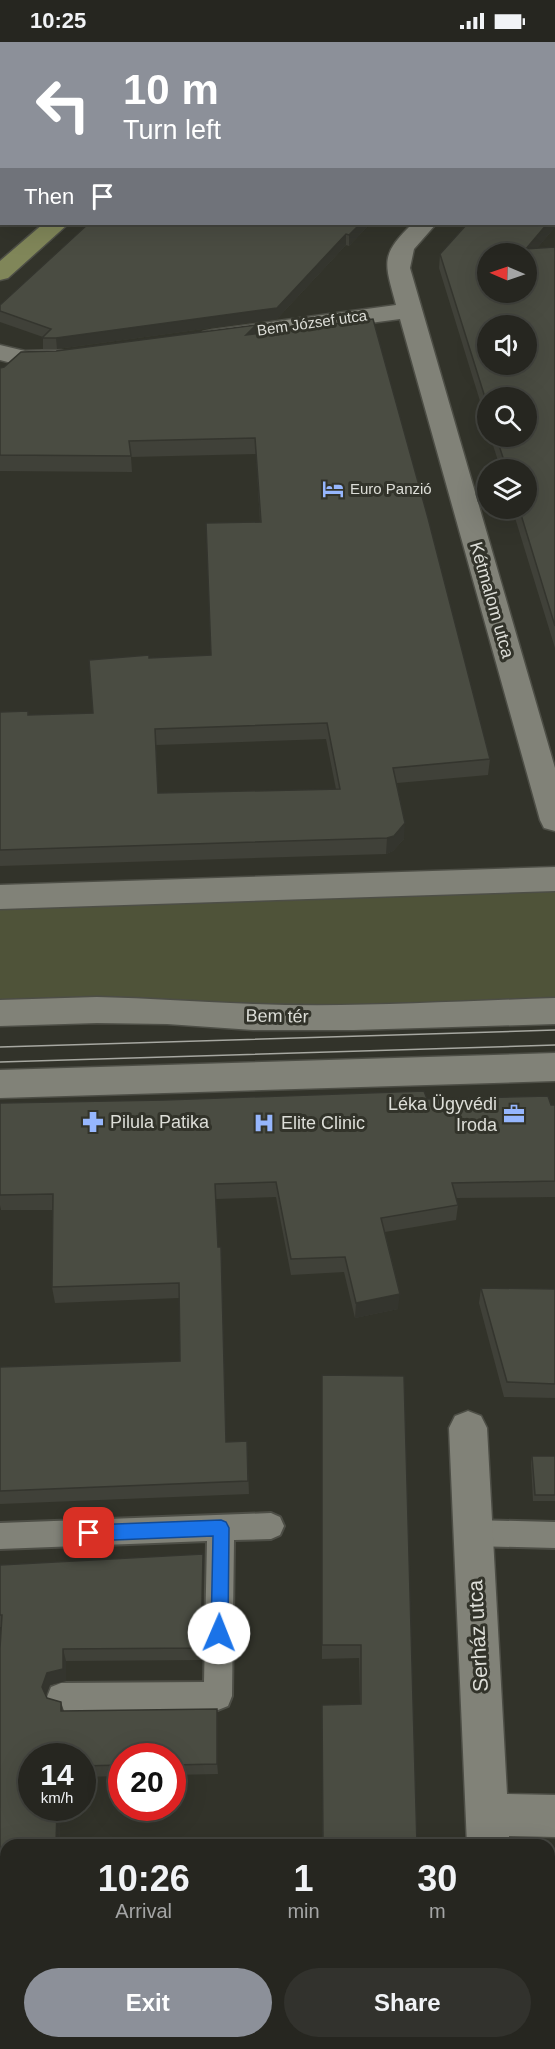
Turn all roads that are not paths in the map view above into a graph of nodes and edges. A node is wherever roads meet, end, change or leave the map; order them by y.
1 (55, 225) edge
2 (423, 225) edge
3 (0, 273) edge
4 (410, 310) junction
5 (186, 340) edge
6 (0, 352) edge
7 (81, 354) edge
8 (555, 820) edge
9 (555, 879) edge
10 (0, 897) edge
11 (555, 1011) edge
12 (0, 1014) edge
13 (555, 1067) edge
14 (0, 1084) edge
15 (468, 1428) dead end
16 (271, 1526) dead end
17 (221, 1528) junction
18 (473, 1533) junction
19 (555, 1535) edge
20 (0, 1536) edge
21 (61, 1697) dead end
22 (555, 1816) edge
23 (487, 1830) edge

1 - 3 main road
2 - 4 street, Kétmalom utca
4 - 5 street, Bem József utca
4 - 8 street, Kétmalom utca
6 - 7 street
9 - 10 street
11 - 12 street, Bem tér
13 - 14 street
15 - 18 street, Serház utca
16 - 17 lane
17 - 20 lane
17 - 21 lane
18 - 19 lane
18 - 23 street, Serház utca
22 - 23 street

